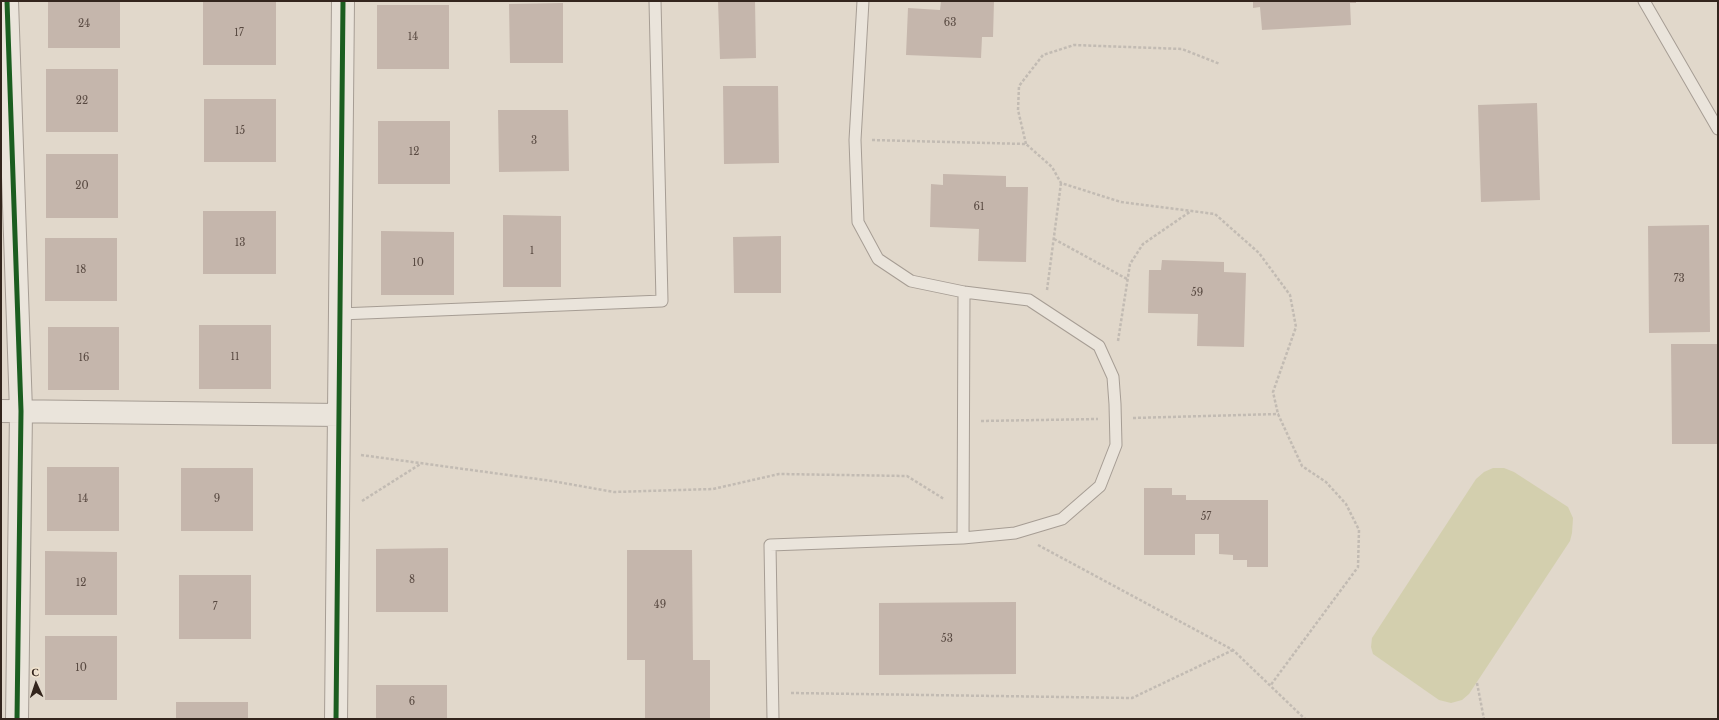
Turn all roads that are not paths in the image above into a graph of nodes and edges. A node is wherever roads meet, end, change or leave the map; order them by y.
1 (7, 1) edge
2 (343, 1) edge
3 (655, 1) edge
4 (863, 1) edge
5 (1644, 1) edge
6 (1718, 130) edge
7 (964, 292) junction
8 (340, 314) junction
9 (11, 411) edge
10 (339, 415) junction
11 (963, 538) junction
12 (17, 719) edge
13 (336, 719) edge
14 (773, 719) edge

1 - 9 street
2 - 8 street
3 - 8 lane
4 - 7 lane
5 - 6 lane
7 - 11 lane
7 - 11 lane
8 - 10 street
9 - 10 street
9 - 12 street
10 - 13 street
11 - 14 lane

